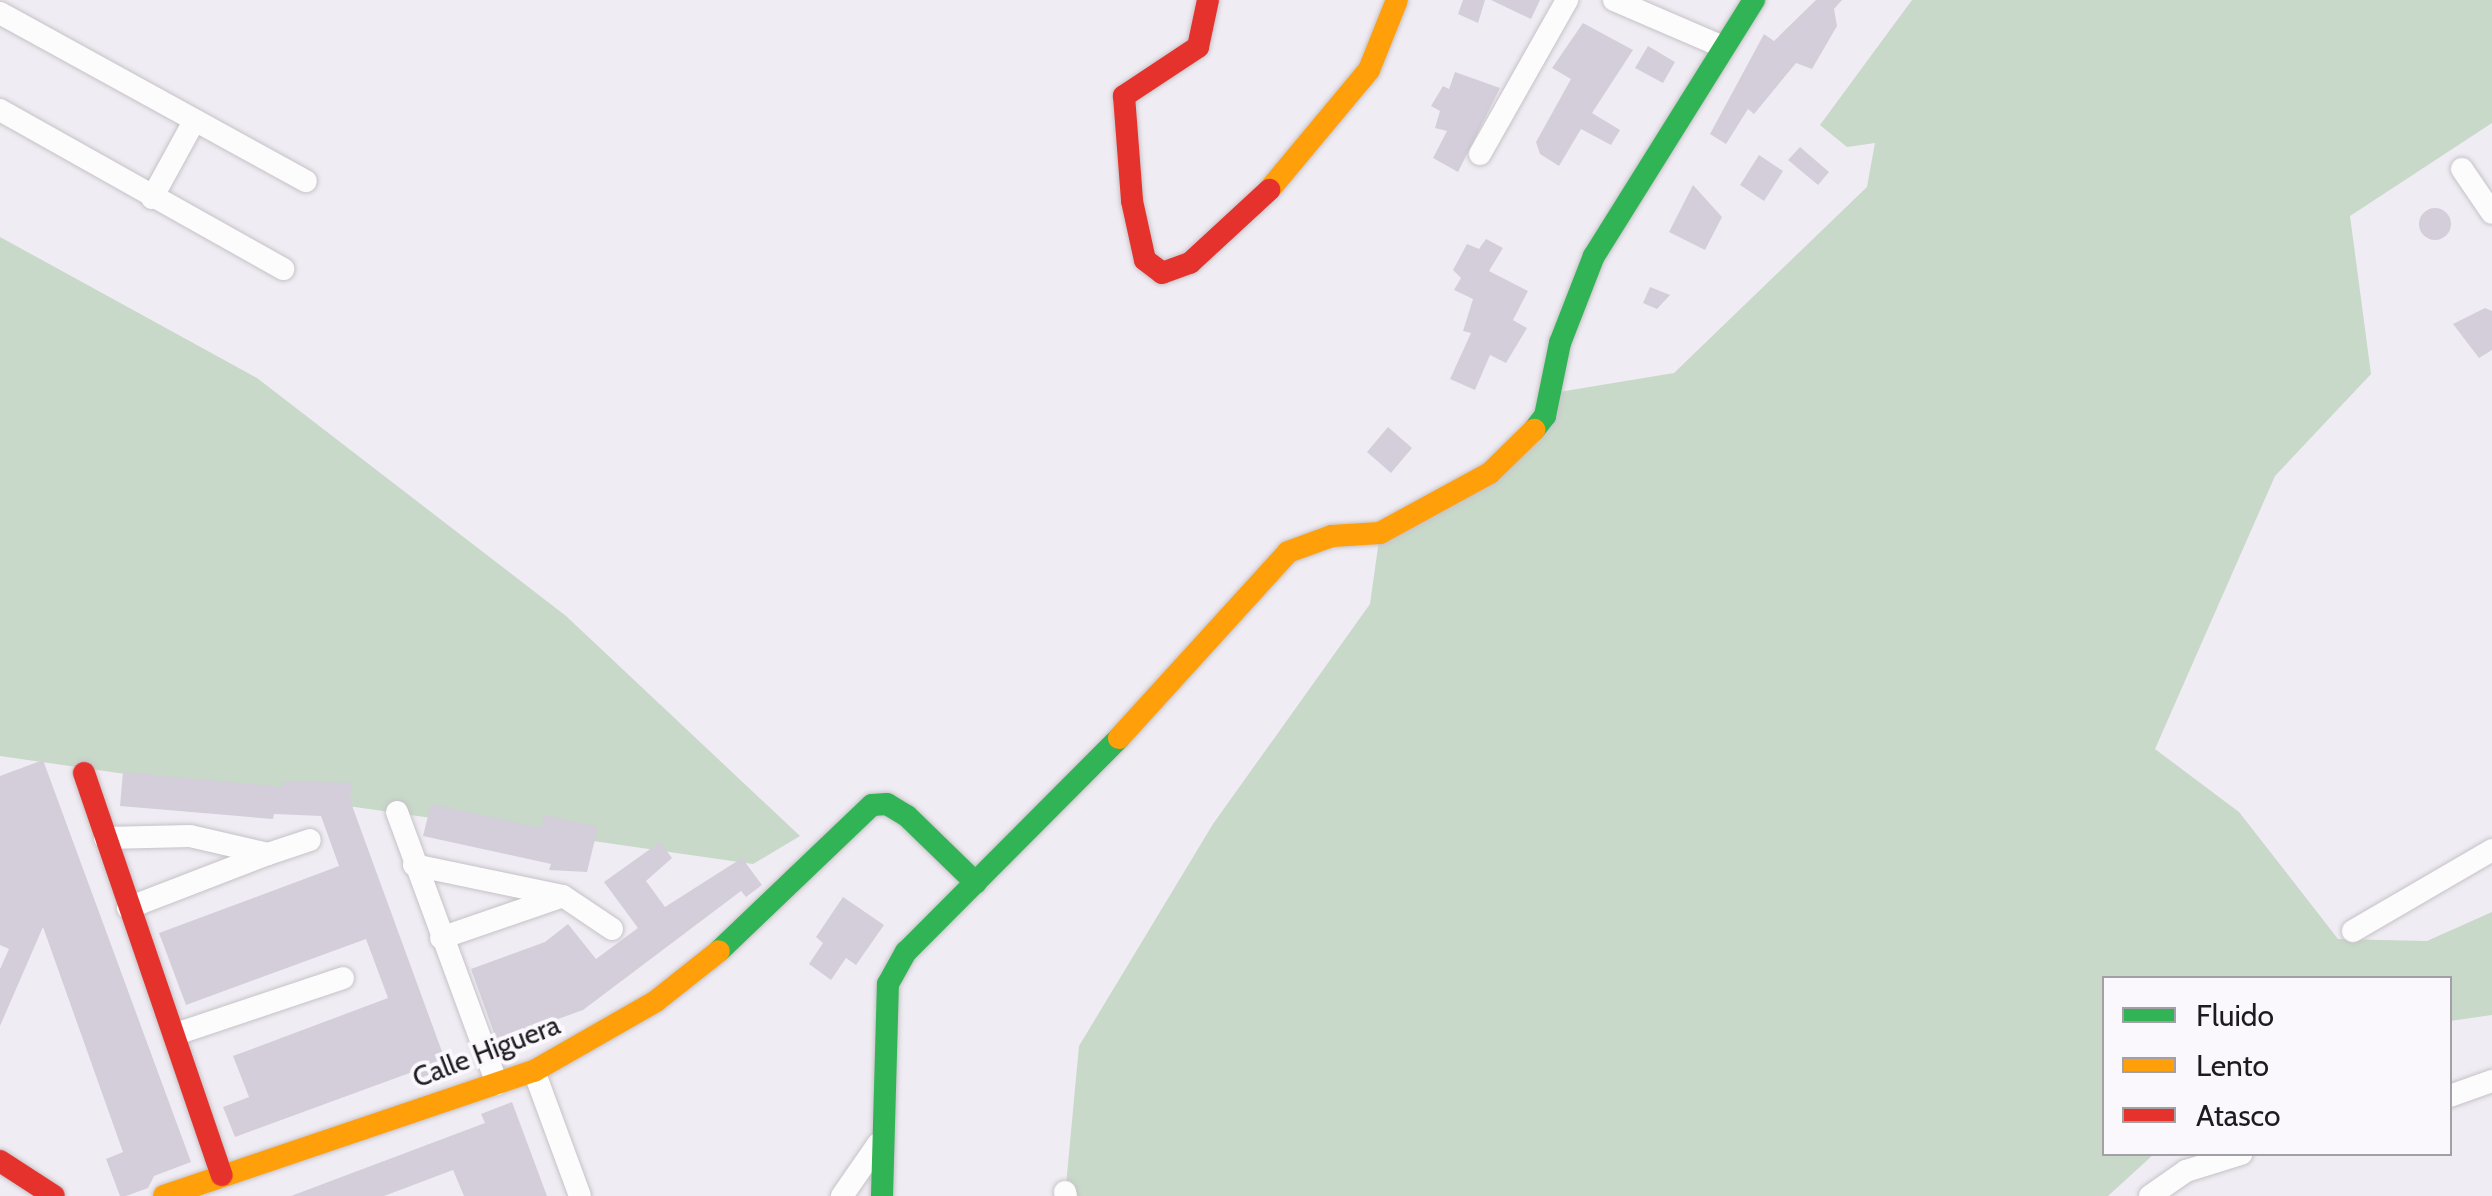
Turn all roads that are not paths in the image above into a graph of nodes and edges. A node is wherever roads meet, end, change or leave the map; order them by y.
1 (1208, 0) edge
2 (1396, 0) edge
3 (1567, 0) edge
4 (1614, 0) edge
5 (1754, 0) edge
6 (0, 13) edge
7 (1721, 46) junction
8 (0, 110) edge
9 (193, 124) junction
10 (1480, 154) dead end
11 (2462, 168) dead end
12 (306, 181) dead end
13 (152, 198) junction
14 (2492, 213) edge
15 (283, 269) dead end
16 (84, 774) dead end
17 (396, 812) dead end
18 (105, 838) junction
19 (310, 840) dead end
20 (2492, 850) edge
21 (268, 854) junction
22 (414, 865) junction
23 (976, 883) junction
24 (563, 896) junction
25 (128, 908) junction
26 (612, 929) dead end
27 (2352, 931) dead end
28 (441, 938) junction
29 (343, 978) dead end
30 (176, 1034) junction
31 (534, 1071) junction
32 (2492, 1081) edge
33 (497, 1084) junction
34 (2452, 1095) edge
35 (878, 1144) junction
36 (2235, 1156) edge
37 (0, 1160) edge
38 (222, 1175) junction
39 (54, 1196) edge
40 (164, 1196) edge
41 (580, 1196) edge
42 (842, 1196) edge
43 (882, 1196) edge
44 (2150, 1196) edge

1 - 2 street
3 - 10 street
4 - 7 street
5 - 7 street
6 - 9 street
7 - 23 street
8 - 13 street
9 - 12 street
9 - 13 street
11 - 14 street
13 - 15 street
16 - 18 street
17 - 22 street
18 - 21 street
18 - 25 street
19 - 21 street
20 - 27 street
21 - 25 street
22 - 24 street
22 - 28 street
23 - 31 street, Calle Higuera
23 - 35 street
24 - 26 street
24 - 28 street
25 - 30 street
28 - 33 street
29 - 30 street
30 - 38 street
31 - 33 street, Calle Higuera
31 - 41 street
32 - 34 street
33 - 38 street, Calle Higuera
35 - 42 street
35 - 43 street
36 - 44 street
37 - 39 street
38 - 40 street, Calle Higuera

